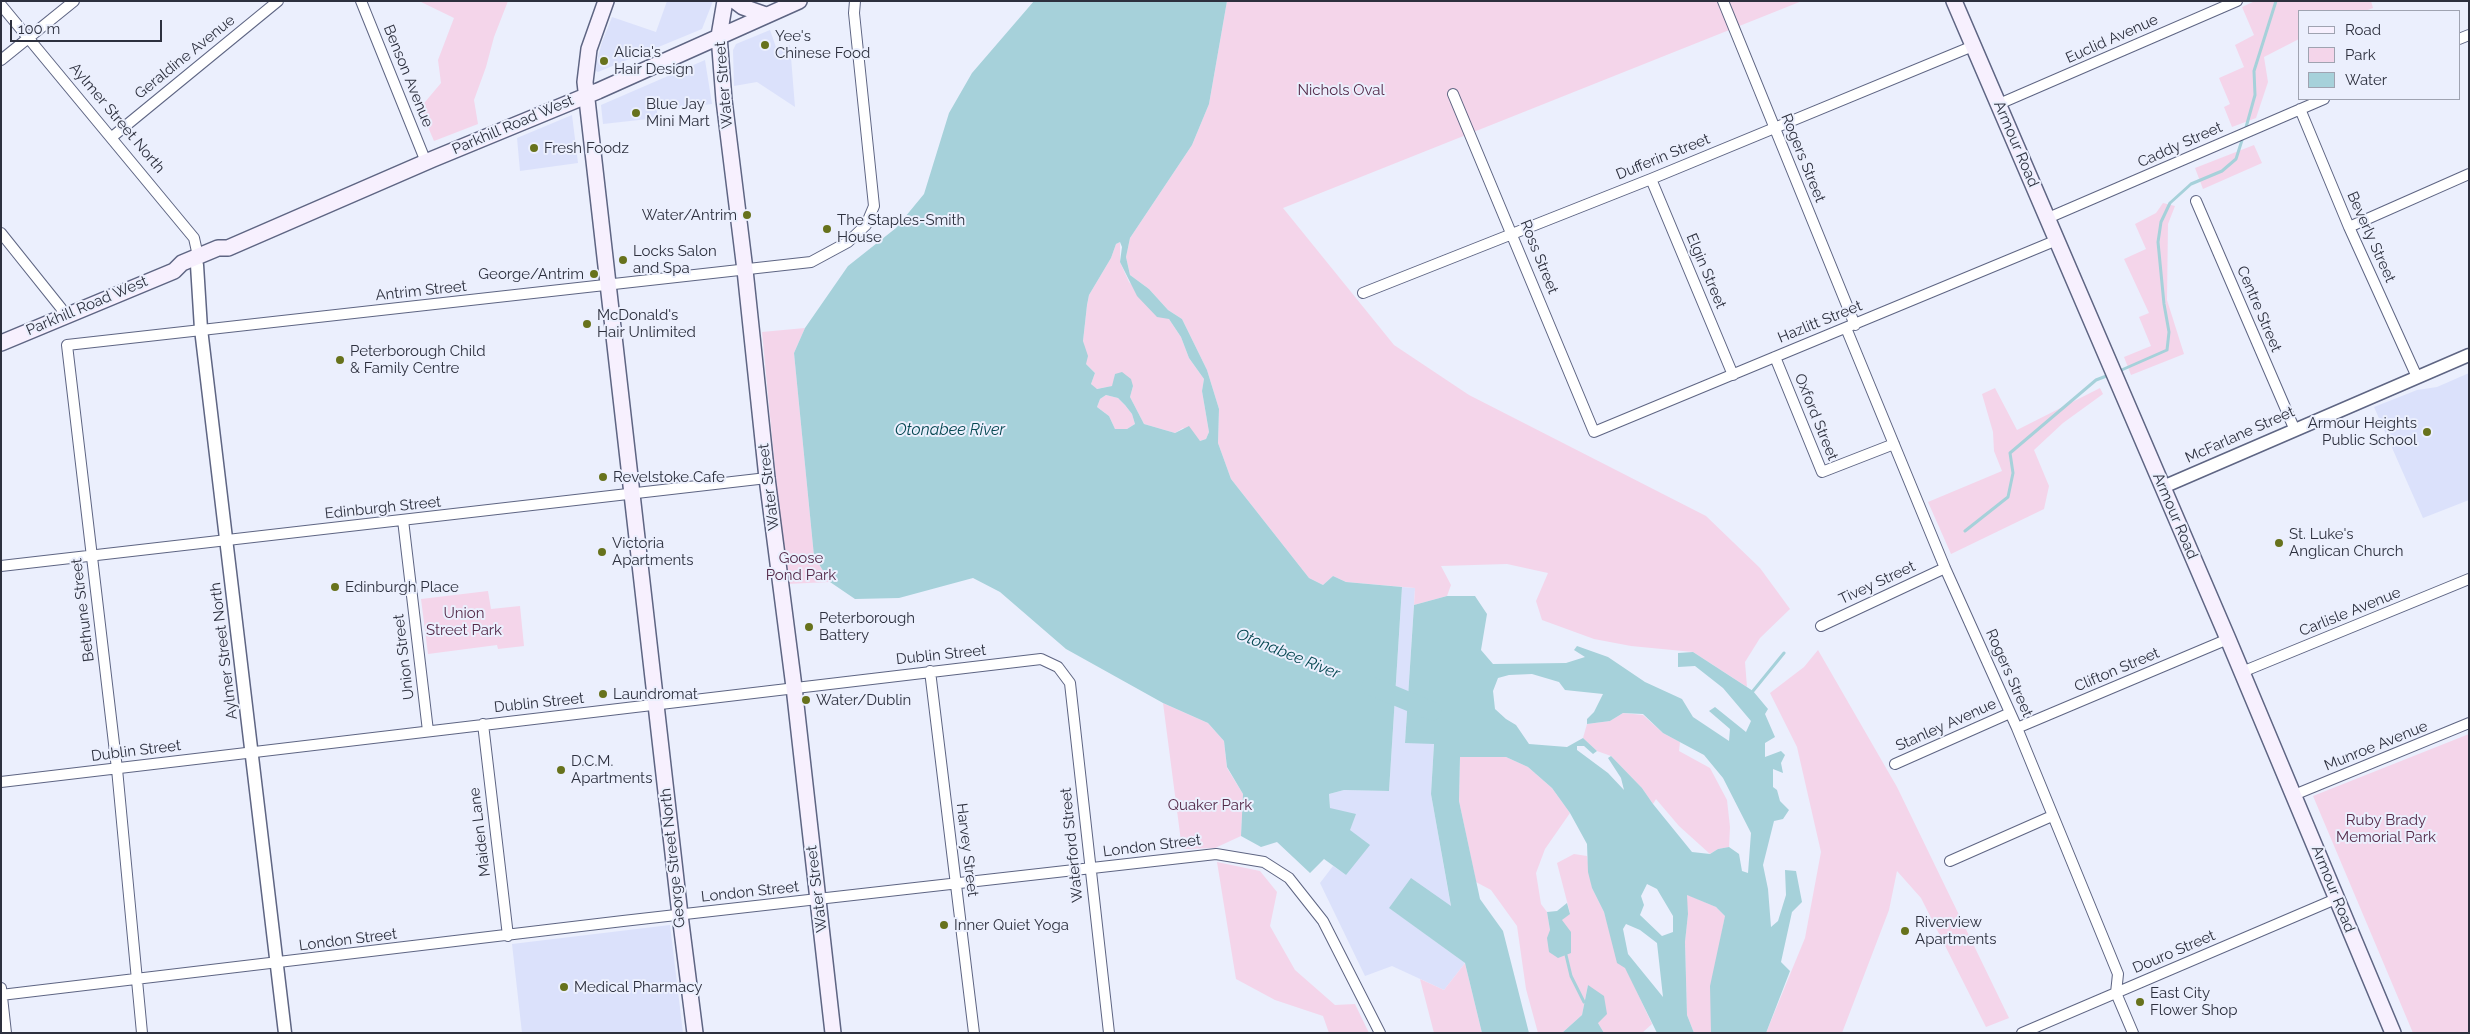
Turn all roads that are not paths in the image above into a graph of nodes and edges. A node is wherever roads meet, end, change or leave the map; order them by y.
1 (74, 1) edge
2 (278, 1) edge
3 (606, 1) edge
4 (725, 1) edge
5 (735, 1) edge
6 (799, 1) edge
7 (848, 1) edge
8 (855, 1) edge
9 (1723, 1) edge
10 (1954, 1) edge
11 (2237, 1) edge
12 (365, 3) edge
13 (1, 5) edge
14 (854, 13) junction
15 (766, 15) junction
16 (719, 36) junction
17 (28, 38) junction
18 (1973, 46) junction
19 (1, 60) edge
20 (586, 94) junction
21 (1453, 94) dead end
22 (2322, 100) edge
23 (1999, 104) junction
24 (2300, 109) junction
25 (1774, 129) junction
26 (112, 137) junction
27 (426, 162) junction
28 (2469, 174) edge
29 (1651, 179) junction
30 (2196, 201) dead end
31 (2048, 218) junction
32 (2350, 227) junction
33 (1, 233) edge
34 (1512, 233) junction
35 (2057, 240) junction
36 (197, 261) junction
37 (746, 270) junction
38 (607, 285) junction
39 (1364, 293) dead end
40 (64, 315) junction
41 (1851, 327) junction
42 (201, 329) junction
43 (1, 343) edge
44 (67, 345) joint
45 (2469, 355) edge
46 (1775, 357) junction
47 (1733, 375) junction
48 (2417, 377) junction
49 (2294, 428) junction
50 (1594, 432) joint
51 (1894, 444) junction
52 (767, 478) junction
53 (2163, 487) junction
54 (632, 495) junction
55 (403, 520) junction
56 (227, 540) junction
57 (92, 556) junction
58 (1, 566) edge
59 (1945, 568) junction
60 (2469, 579) edge
61 (1821, 626) dead end
62 (2228, 639) junction
63 (930, 671) junction
64 (2242, 672) junction
65 (1070, 683) joint
66 (794, 687) junction
67 (656, 703) junction
68 (2010, 713) junction
69 (2469, 723) edge
70 (483, 724) junction
71 (2017, 728) junction
72 (428, 731) junction
73 (252, 751) junction
74 (1895, 764) dead end
75 (117, 768) junction
76 (1, 782) edge
77 (2294, 795) junction
78 (2052, 816) junction
79 (1950, 861) dead end
80 (1090, 868) junction
81 (957, 884) junction
82 (2338, 898) junction
83 (818, 900) junction
84 (680, 915) junction
85 (508, 936) junction
86 (277, 964) junction
87 (136, 980) junction
88 (2, 993) edge
89 (2116, 993) junction
90 (6, 1033) edge
91 (142, 1033) edge
92 (285, 1033) edge
93 (695, 1033) edge
94 (833, 1033) edge
95 (974, 1033) edge
96 (1108, 1033) edge
97 (1380, 1033) edge
98 (2022, 1033) edge
99 (2133, 1033) edge
100 (2393, 1033) edge

1 - 17 street
2 - 26 street, Geraldine Avenue
3 - 20 main road, George Street North
4 - 16 main road, Water Street
5 - 15 main road
6 - 15 main road, Parkhill Road West
7 - 14 street
8 - 14 street
9 - 25 street, Rogers Street
10 - 18 main road, Armour Road
11 - 23 street, Euclid Avenue
12 - 27 street, Benson Avenue
13 - 17 street, Aylmer Street North
14 - 37 street, Antrim Street
15 - 16 main road, Parkhill Road West
16 - 20 main road, Parkhill Road West
16 - 37 main road, Water Street
17 - 19 street
17 - 26 street, Aylmer Street North
18 - 23 main road, Armour Road
18 - 25 street, Dufferin Street
20 - 27 main road, Parkhill Road West
20 - 38 main road, George Street North
21 - 34 street, Ross Street
22 - 24 street, Caddy Street
23 - 31 main road, Armour Road
24 - 31 street, Caddy Street
24 - 32 street, Beverly Street
25 - 29 street, Dufferin Street
25 - 41 street, Rogers Street
26 - 36 street, Aylmer Street North
27 - 36 main road, Parkhill Road West
28 - 32 street
29 - 34 street, Dufferin Street
29 - 47 street, Elgin Street
30 - 49 street, Centre Street
31 - 35 main road, Armour Road
32 - 48 street, Beverly Street
33 - 40 street
34 - 39 street, Dufferin Street
34 - 50 street, Ross Street
35 - 41 street, Hazlitt Street
35 - 53 main road, Armour Road
36 - 40 main road, Parkhill Road West
36 - 42 street, Aylmer Street North
37 - 38 street, Antrim Street
37 - 52 main road, Water Street
38 - 42 street, Antrim Street
38 - 54 main road, George Street North
40 - 43 main road, Parkhill Road West
41 - 46 street, Hazlitt Street
41 - 51 street, Rogers Street
42 - 44 street, Antrim Street
42 - 56 street, Aylmer Street North
44 - 57 street, Bethune Street
45 - 48 street, McFarlane Street
46 - 47 street, Hazlitt Street
46 - 51 street, Oxford Street
47 - 50 street, Hazlitt Street
48 - 49 street, McFarlane Street
49 - 53 street, McFarlane Street
51 - 59 street, Rogers Street
52 - 54 street, Edinburgh Street
52 - 66 main road, Water Street
53 - 62 main road, Armour Road
54 - 55 street, Edinburgh Street
54 - 67 main road, George Street North
55 - 56 street, Edinburgh Street
55 - 72 street, Union Street
56 - 57 street, Edinburgh Street
56 - 73 street, Aylmer Street North
57 - 58 street, Edinburgh Street
57 - 75 street, Bethune Street
59 - 61 street, Tivey Street
59 - 68 street, Rogers Street
60 - 64 street, Carlisle Avenue
62 - 64 main road, Armour Road
62 - 71 street, Clifton Street
63 - 65 street, Dublin Street
63 - 66 street, Dublin Street
63 - 81 street, Harvey Street
64 - 77 main road, Armour Road
65 - 80 street, Waterford Street
66 - 67 street, Dublin Street
66 - 83 main road, Water Street
67 - 70 street, Dublin Street
67 - 84 main road, George Street North
68 - 71 street, Rogers Street
68 - 74 street, Stanley Avenue
69 - 77 street, Munroe Avenue
70 - 72 street, Dublin Street
70 - 85 street, Maiden Lane
71 - 78 street, Rogers Street
72 - 73 street, Dublin Street
73 - 75 street, Dublin Street
73 - 86 street, Aylmer Street North
75 - 76 street, Dublin Street
75 - 87 street, Bethune Street
77 - 82 main road, Armour Road
78 - 79 street
78 - 89 street, Rogers Street
80 - 81 street, London Street
80 - 96 street, Waterford Street
80 - 97 street, London Street
81 - 83 street, London Street
81 - 95 street, Harvey Street
82 - 89 street, Douro Street
82 - 100 main road, Armour Road
83 - 84 street, London Street
83 - 94 main road, Water Street
84 - 85 street, London Street
84 - 93 main road, George Street North
85 - 86 street, London Street
86 - 87 street, London Street
86 - 92 street, Aylmer Street North
87 - 88 street, London Street
87 - 91 street, Bethune Street
88 - 90 street
89 - 98 street, Douro Street
89 - 99 street, Rogers Street

